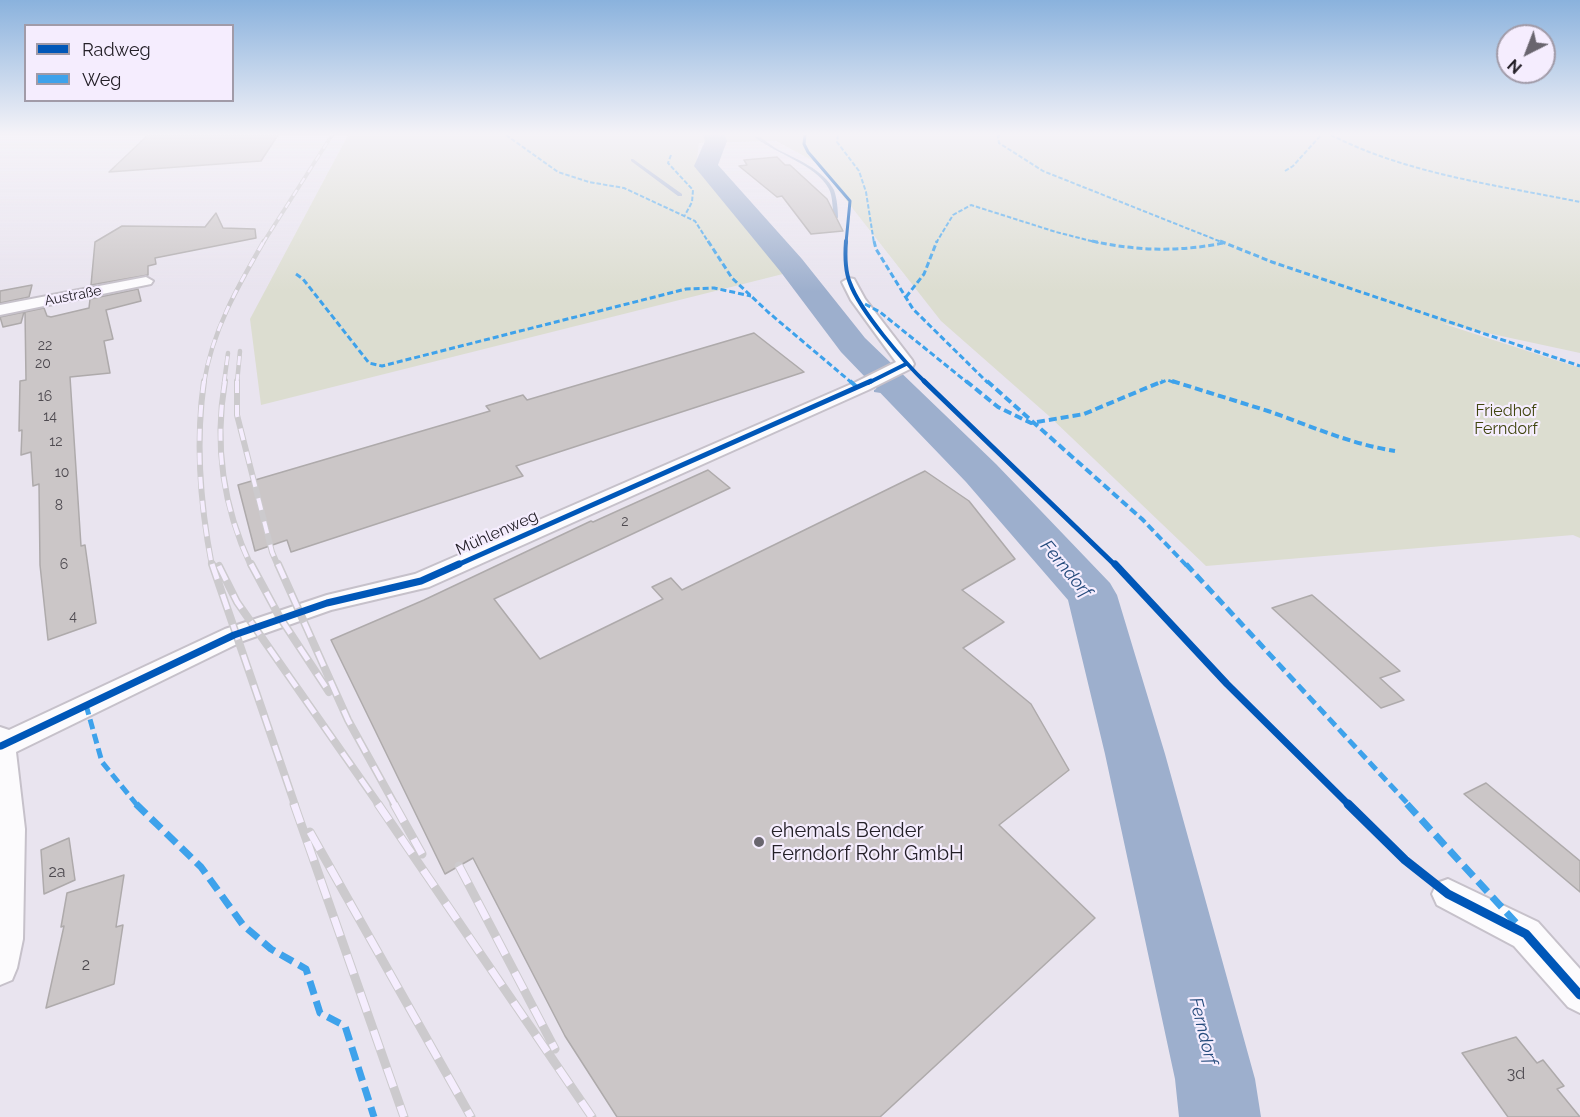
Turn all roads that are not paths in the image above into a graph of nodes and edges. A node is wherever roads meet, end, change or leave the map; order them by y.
1 (146, 281) dead end
2 (849, 282) dead end
3 (0, 310) edge
4 (0, 738) edge
5 (1, 746) edge
6 (1448, 894) dead end
7 (0, 968) edge
8 (1580, 995) edge

1 - 3 street, Austraße
2 - 5 street, Mühlenweg
4 - 5 street
5 - 7 street
6 - 8 street

